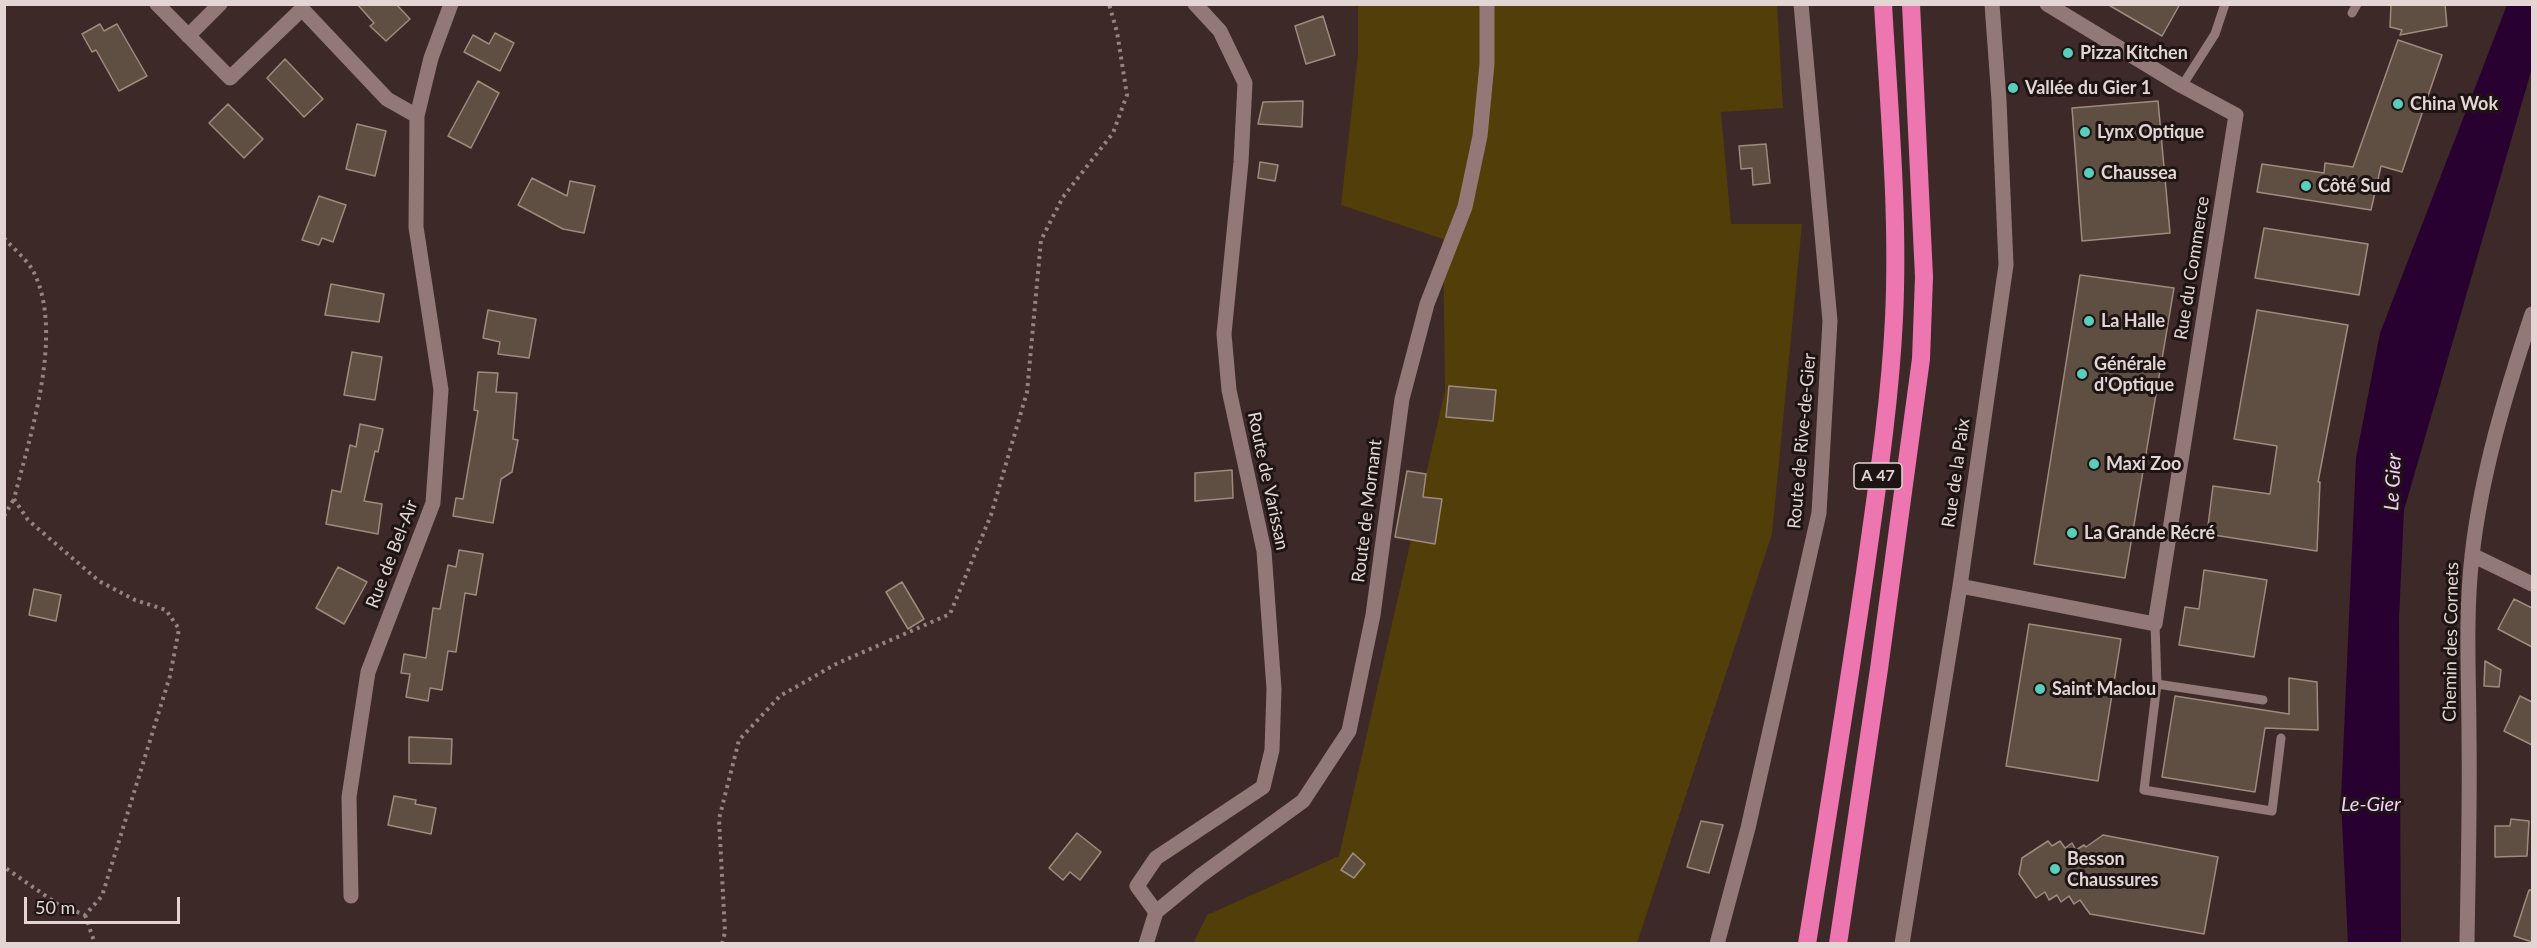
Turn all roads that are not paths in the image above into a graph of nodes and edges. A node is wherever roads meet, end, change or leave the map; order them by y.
1 (157, 4) edge
2 (220, 4) edge
3 (452, 4) edge
4 (1194, 4) edge
5 (1486, 4) edge
6 (1801, 4) edge
7 (1883, 4) edge
8 (1911, 4) edge
9 (1992, 4) edge
10 (2048, 4) edge
11 (2225, 4) edge
12 (188, 36) junction
13 (2182, 86) junction
14 (417, 116) junction
15 (2532, 314) edge
16 (2472, 555) junction
17 (2532, 584) edge
18 (1960, 586) junction
19 (2155, 624) junction
20 (2157, 684) junction
21 (2263, 700) dead end
22 (2281, 738) dead end
23 (351, 896) dead end
24 (1156, 912) junction
25 (1146, 944) edge
26 (1718, 944) edge
27 (1807, 944) edge
28 (1838, 944) edge
29 (1902, 944) edge
30 (2466, 944) edge

1 - 12 street
2 - 12 street
3 - 14 street, Rue de Bel-Air
4 - 24 street, Route de Varissan
5 - 24 street, Route de Mornant
6 - 26 street, Route de Rive-de-Gier
7 - 27 highway, A 47
8 - 28 highway, A 47
9 - 18 street, Rue de la Paix
10 - 13 street, Rue du Commerce
11 - 13 lane
12 - 14 street
13 - 19 street, Rue du Commerce
14 - 23 street, Rue de Bel-Air
15 - 16 street, Chemin des Cornets
16 - 17 street
16 - 30 street, Chemin des Cornets
18 - 19 street
18 - 29 street, Rue de la Paix
19 - 20 lane
20 - 21 lane
20 - 22 lane
24 - 25 street

